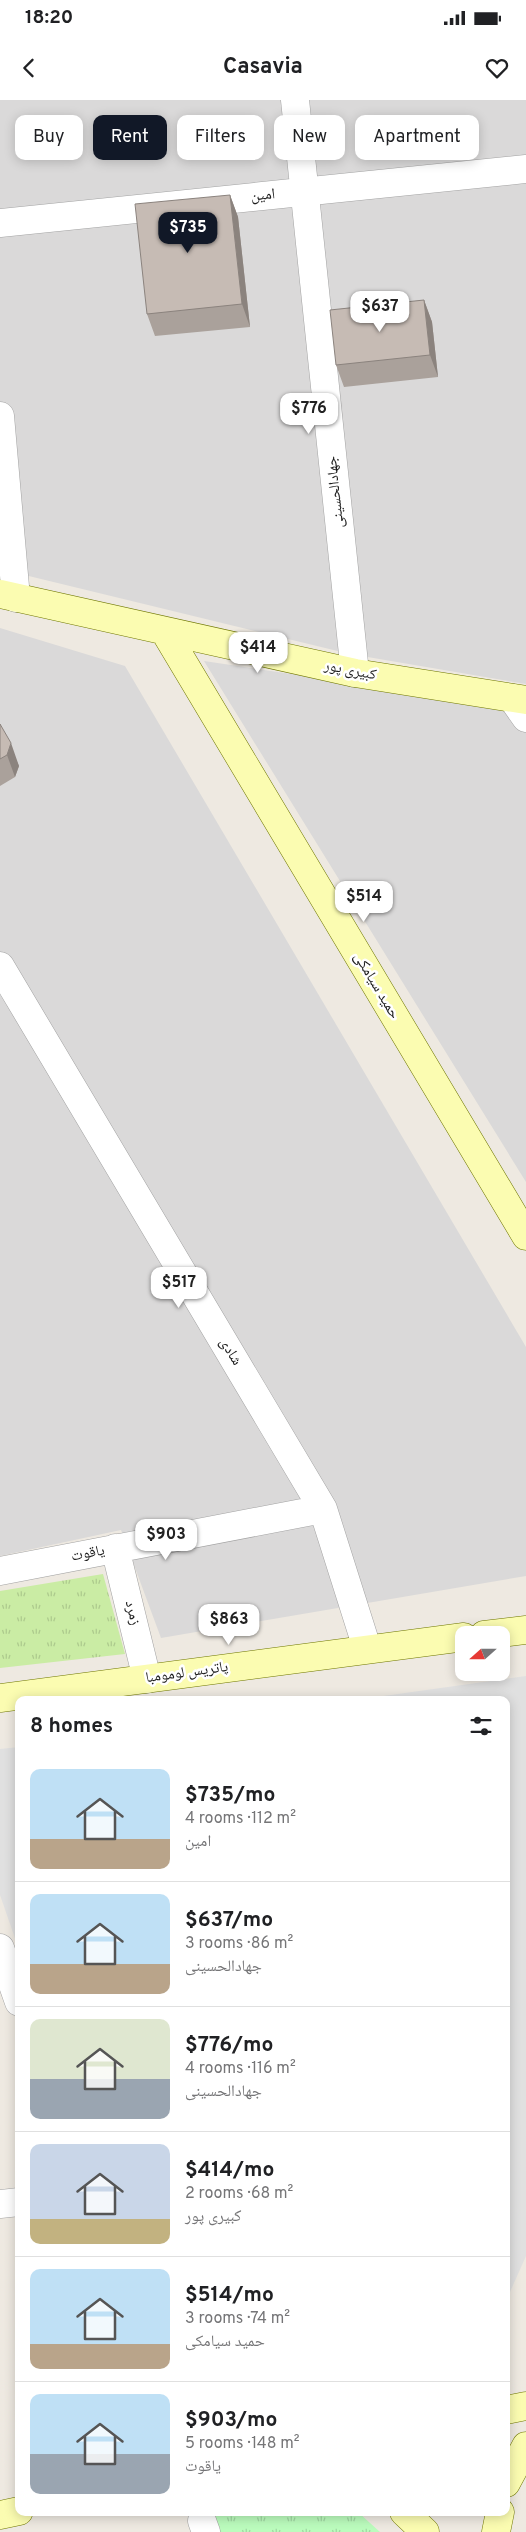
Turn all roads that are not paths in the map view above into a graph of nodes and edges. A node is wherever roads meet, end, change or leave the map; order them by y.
1 (295, 100) edge
2 (526, 169) edge
3 (305, 192) junction
4 (0, 223) edge
5 (0, 416) edge
6 (8, 596) edge
7 (165, 632) junction
8 (355, 673) junction
9 (521, 705) edge
10 (0, 966) edge
11 (526, 1236) edge
12 (323, 1509) junction
13 (115, 1548) junction
14 (0, 1571) edge
15 (526, 1630) edge
16 (510, 1632) edge
17 (455, 1638) edge
18 (367, 1648) junction
19 (147, 1678) junction
20 (0, 1698) edge
21 (0, 1948) edge
22 (15, 1991) edge
23 (15, 2202) edge
24 (0, 2204) edge
25 (526, 2406) edge
26 (510, 2409) edge
27 (526, 2446) edge
28 (510, 2476) edge
29 (15, 2513) edge
30 (0, 2515) edge
31 (408, 2516) edge
32 (499, 2516) edge
33 (425, 2532) edge
34 (496, 2532) edge

1 - 3 street, جهادالحسینی
2 - 3 street, امین
3 - 4 street, امین
3 - 8 street, جهادالحسینی
5 - 6 street
6 - 7 street, کبیری پور
7 - 8 street, کبیری پور
7 - 11 street, حمید سیامکی
8 - 9 street, کبیری پور
10 - 12 street, شادی
12 - 13 street, یاقوت
12 - 18 street, شادی
13 - 14 street, یاقوت
13 - 19 street, زمرد
15 - 16 street
17 - 18 street, پاتریس لومومبا
18 - 19 street, پاتریس لومومبا
19 - 20 street, پاتریس لومومبا
21 - 22 street
23 - 24 street
25 - 26 street
27 - 28 street
29 - 30 street
31 - 33 street
32 - 34 street

